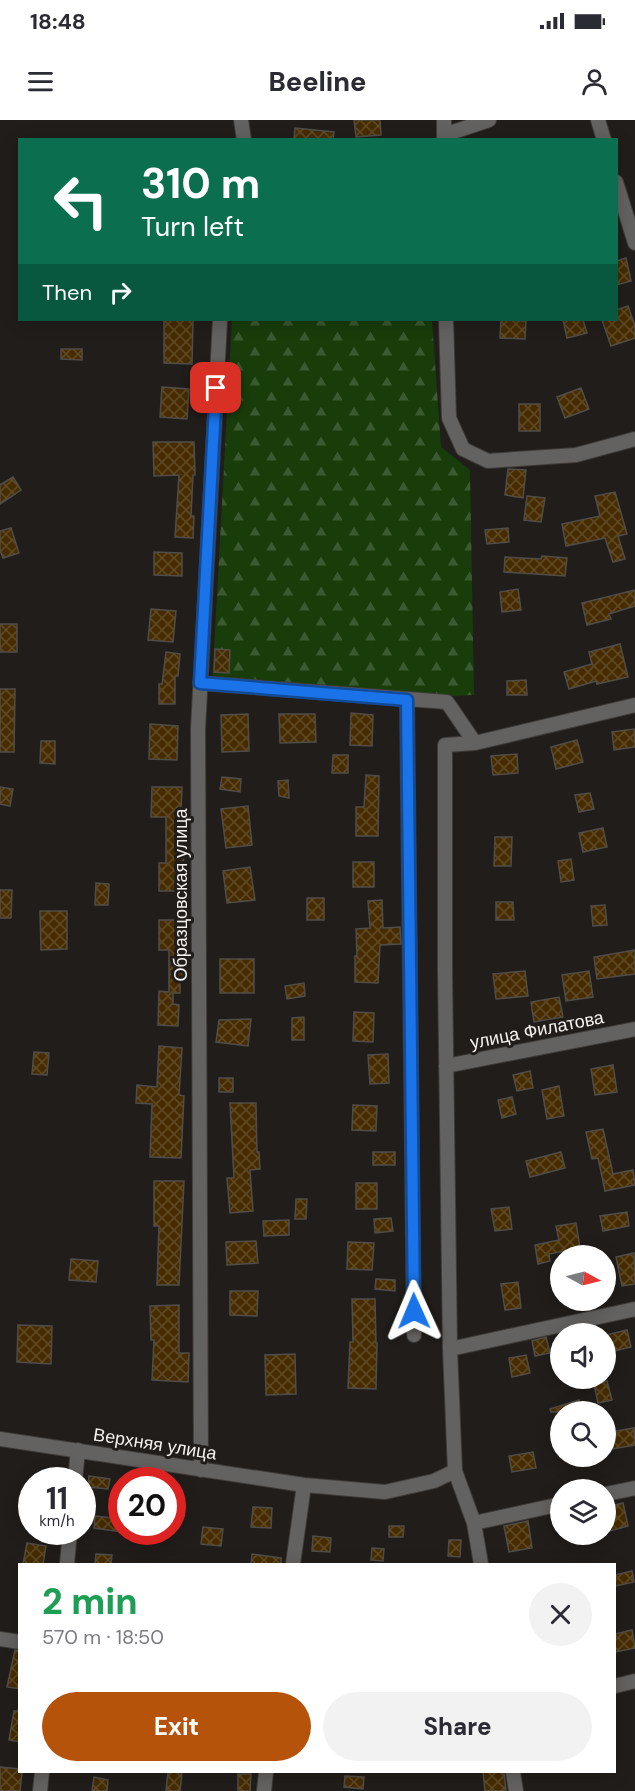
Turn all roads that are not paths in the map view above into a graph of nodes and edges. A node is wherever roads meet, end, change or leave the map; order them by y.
1 (241, 120) edge
2 (444, 120) edge
3 (489, 120) edge
4 (598, 120) edge
5 (444, 137) edge
6 (244, 138) edge
7 (603, 138) edge
8 (618, 188) edge
9 (635, 243) edge
10 (220, 321) edge
11 (446, 321) edge
12 (635, 439) edge
13 (200, 683) junction
14 (407, 700) junction
15 (635, 705) edge
16 (475, 743) junction
17 (635, 1029) edge
18 (447, 1066) junction
19 (635, 1309) edge
20 (414, 1335) dead end
21 (450, 1349) junction
22 (0, 1439) edge
23 (78, 1450) junction
24 (76, 1467) edge
25 (201, 1470) junction
26 (455, 1471) junction
27 (304, 1485) junction
28 (635, 1488) edge
29 (616, 1492) edge
30 (550, 1506) edge
31 (474, 1523) junction
32 (69, 1545) edge
33 (67, 1563) edge
34 (293, 1563) edge
35 (481, 1563) edge
36 (0, 1639) edge
37 (18, 1642) edge
38 (635, 1681) edge
39 (616, 1686) edge
40 (42, 1773) edge
41 (266, 1773) edge
42 (513, 1773) edge
43 (40, 1791) edge
44 (264, 1791) edge
45 (516, 1791) edge

1 - 6 street
2 - 5 street
3 - 5 street
4 - 7 street
8 - 9 street
10 - 13 street, Образцовская улица
11 - 12 street
13 - 14 street
13 - 25 street, Образцовская улица
14 - 16 street
14 - 20 street
15 - 16 street
16 - 18 street
17 - 18 street, улица Филатова
18 - 21 street
19 - 21 street
21 - 26 street
22 - 23 street, Верхняя улица
23 - 24 street
23 - 25 street, Верхняя улица
25 - 27 street, Верхняя улица
26 - 27 street, Верхняя улица
26 - 31 street
27 - 34 street
28 - 29 street
30 - 31 street
31 - 35 street
32 - 33 street
36 - 37 street
38 - 39 street
40 - 43 street
41 - 44 street
42 - 45 street

